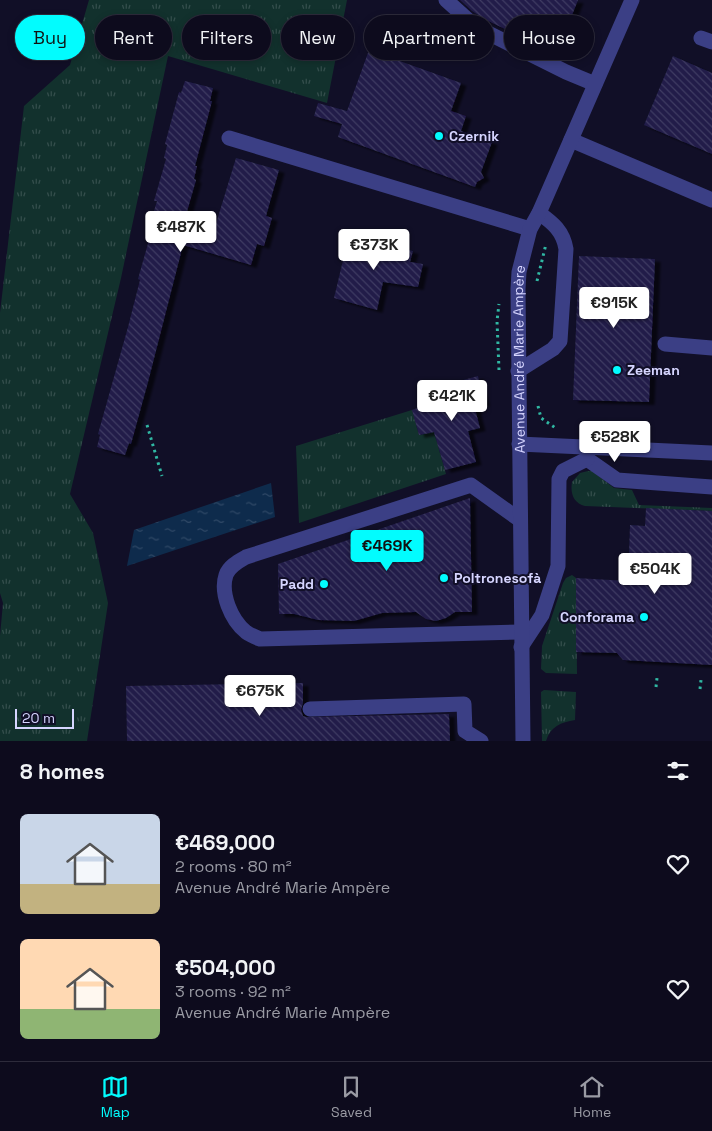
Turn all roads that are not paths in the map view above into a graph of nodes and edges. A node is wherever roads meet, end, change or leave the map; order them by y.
1 (446, 0) edge
2 (632, 0) edge
3 (595, 84) junction
4 (229, 138) dead end
5 (571, 140) junction
6 (712, 200) edge
7 (539, 213) junction
8 (530, 229) junction
9 (665, 344) dead end
10 (712, 348) edge
11 (518, 370) junction
12 (519, 444) junction
13 (588, 453) junction
14 (712, 453) edge
15 (712, 487) edge
16 (520, 520) junction
17 (521, 640) junction
18 (310, 709) dead end
19 (481, 741) edge
20 (522, 741) edge

1 - 3 street
2 - 3 street, Avenue André Marie Ampère
3 - 5 street, Avenue André Marie Ampère
4 - 8 street
5 - 6 street
5 - 7 street, Avenue André Marie Ampère
7 - 8 street, Avenue André Marie Ampère
7 - 11 street
8 - 11 street, Avenue André Marie Ampère
9 - 10 street
11 - 12 street, Avenue André Marie Ampère
12 - 13 street
12 - 16 street, Avenue André Marie Ampère
13 - 14 street
13 - 15 street
13 - 17 street
16 - 17 street, Avenue André Marie Ampère
16 - 17 street
17 - 20 street, Avenue André Marie Ampère
18 - 19 street

